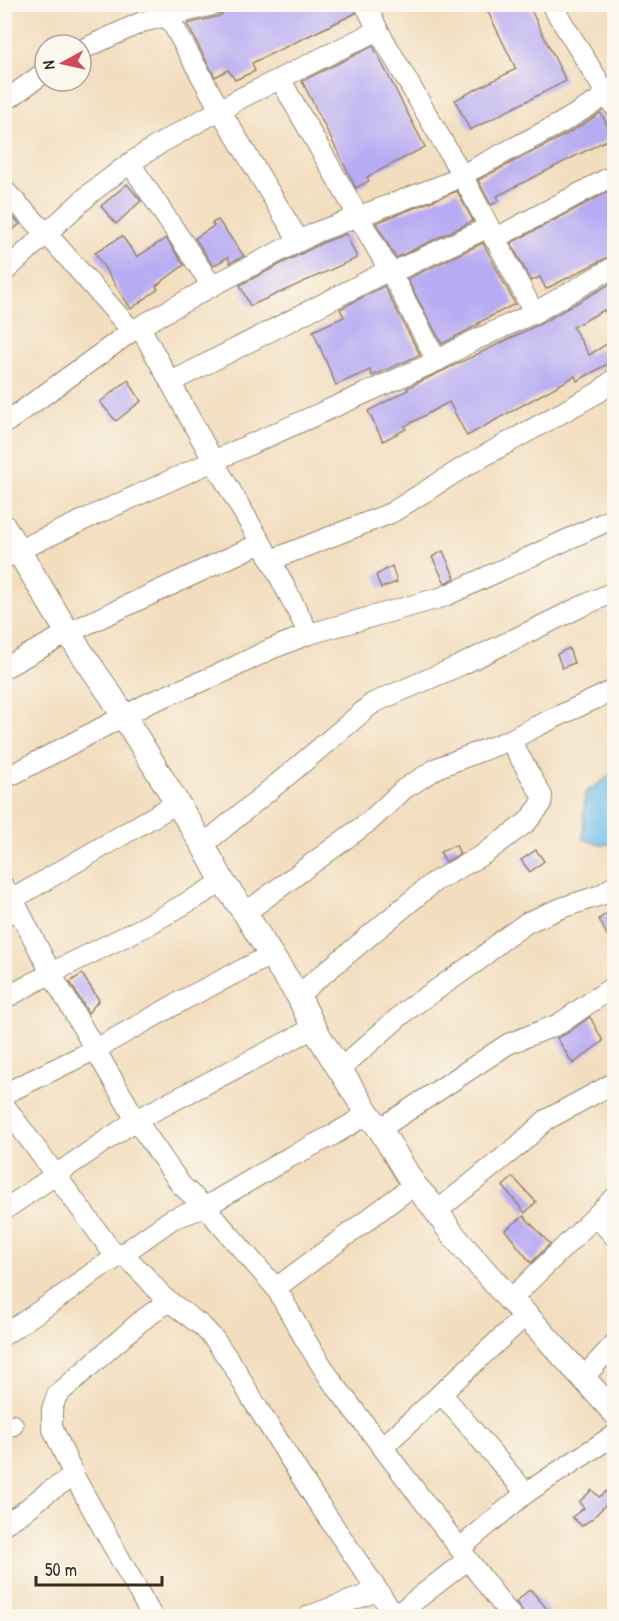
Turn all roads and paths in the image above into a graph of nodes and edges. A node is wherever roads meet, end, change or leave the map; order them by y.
1 (217, 4) edge
2 (365, 4) edge
3 (550, 4) edge
4 (158, 13) edge
5 (378, 30) junction
6 (93, 45) edge
7 (280, 79) junction
8 (33, 81) edge
9 (612, 97) edge
10 (4, 102) edge
11 (220, 110) junction
12 (130, 163) junction
13 (462, 175) junction
14 (615, 176) edge
15 (4, 190) edge
16 (358, 217) junction
17 (491, 233) junction
18 (47, 234) junction
19 (299, 241) junction
20 (615, 267) edge
21 (4, 272) edge
22 (390, 272) junction
23 (212, 286) junction
24 (534, 313) junction
25 (136, 329) junction
26 (437, 361) junction
27 (615, 379) edge
28 (171, 381) junction
29 (4, 424) edge
30 (214, 462) junction
31 (615, 518) edge
32 (4, 527) edge
33 (266, 552) junction
34 (12, 554) edge
35 (615, 592) edge
36 (68, 633) junction
37 (309, 634) junction
38 (4, 668) edge
39 (615, 690) edge
40 (124, 717) junction
41 (510, 740) junction
42 (4, 779) edge
43 (177, 803) junction
44 (203, 845) junction
45 (223, 882) junction
46 (615, 886) edge
47 (7, 901) edge
48 (245, 913) junction
49 (271, 955) junction
50 (51, 973) junction
51 (615, 986) edge
52 (298, 995) junction
53 (4, 999) edge
54 (315, 1028) junction
55 (96, 1049) junction
56 (339, 1069) junction
57 (615, 1083) edge
58 (4, 1094) edge
59 (4, 1105) edge
60 (136, 1120) junction
61 (374, 1122) junction
62 (56, 1176) junction
63 (414, 1185) junction
64 (615, 1198) edge
65 (205, 1207) junction
66 (4, 1210) edge
67 (436, 1211) junction
68 (596, 1216) junction
69 (615, 1236) edge
70 (120, 1256) junction
71 (276, 1288) junction
72 (169, 1301) junction
73 (518, 1308) junction
74 (4, 1335) edge
75 (615, 1344) edge
76 (584, 1378) junction
77 (441, 1394) junction
78 (615, 1412) edge
79 (615, 1435) edge
80 (382, 1447) junction
81 (74, 1476) junction
82 (526, 1493) junction
83 (4, 1524) edge
84 (463, 1554) junction
85 (377, 1591) junction
86 (152, 1617) edge
87 (309, 1617) edge
88 (395, 1617) edge
89 (511, 1617) edge

1 - 4 street
2 - 5 street
3 - 9 street
4 - 6 street
4 - 11 street
5 - 7 street
5 - 13 street
7 - 11 street
7 - 16 street
8 - 10 street
9 - 13 street
11 - 12 street
11 - 19 street
12 - 18 street
12 - 23 street
13 - 16 street
13 - 17 street
14 - 17 street
15 - 18 street
16 - 19 street
16 - 22 street
17 - 22 street
17 - 24 street
18 - 21 street
18 - 25 street
19 - 23 street
20 - 24 street
22 - 26 street
22 - 28 street
23 - 25 street
24 - 26 street
25 - 28 street
25 - 29 street
26 - 30 street
27 - 33 street
28 - 30 street
30 - 33 street
30 - 34 street
31 - 37 street
32 - 34 street
33 - 36 street
33 - 37 street
34 - 36 street
35 - 44 street
36 - 38 street
36 - 40 street
37 - 40 street
39 - 41 street
40 - 42 street
40 - 43 street
41 - 48 street
41 - 52 street
43 - 44 street
43 - 47 street
44 - 45 street
45 - 48 street
45 - 50 street
46 - 56 street
47 - 50 street
48 - 49 street
49 - 52 street
49 - 55 street
50 - 53 street
50 - 55 street
51 - 61 street
52 - 54 street
54 - 56 street
54 - 60 street
55 - 58 street
55 - 60 street
56 - 61 street
57 - 67 street
59 - 62 street
60 - 62 street
60 - 65 street
61 - 63 street
61 - 65 street
62 - 66 street
62 - 70 street
63 - 67 street
63 - 71 street
64 - 68 street
65 - 70 street
65 - 71 street
67 - 73 street
68 - 69 street
68 - 73 street
70 - 72 street
70 - 74 street
71 - 80 street
72 - 81 street
72 - 85 street
73 - 76 street
73 - 77 street
75 - 76 street
76 - 78 street
77 - 80 street
77 - 82 street
79 - 82 street
80 - 84 street
81 - 83 street
81 - 86 street
82 - 84 street
84 - 88 street
84 - 89 street
85 - 87 street
85 - 88 street

